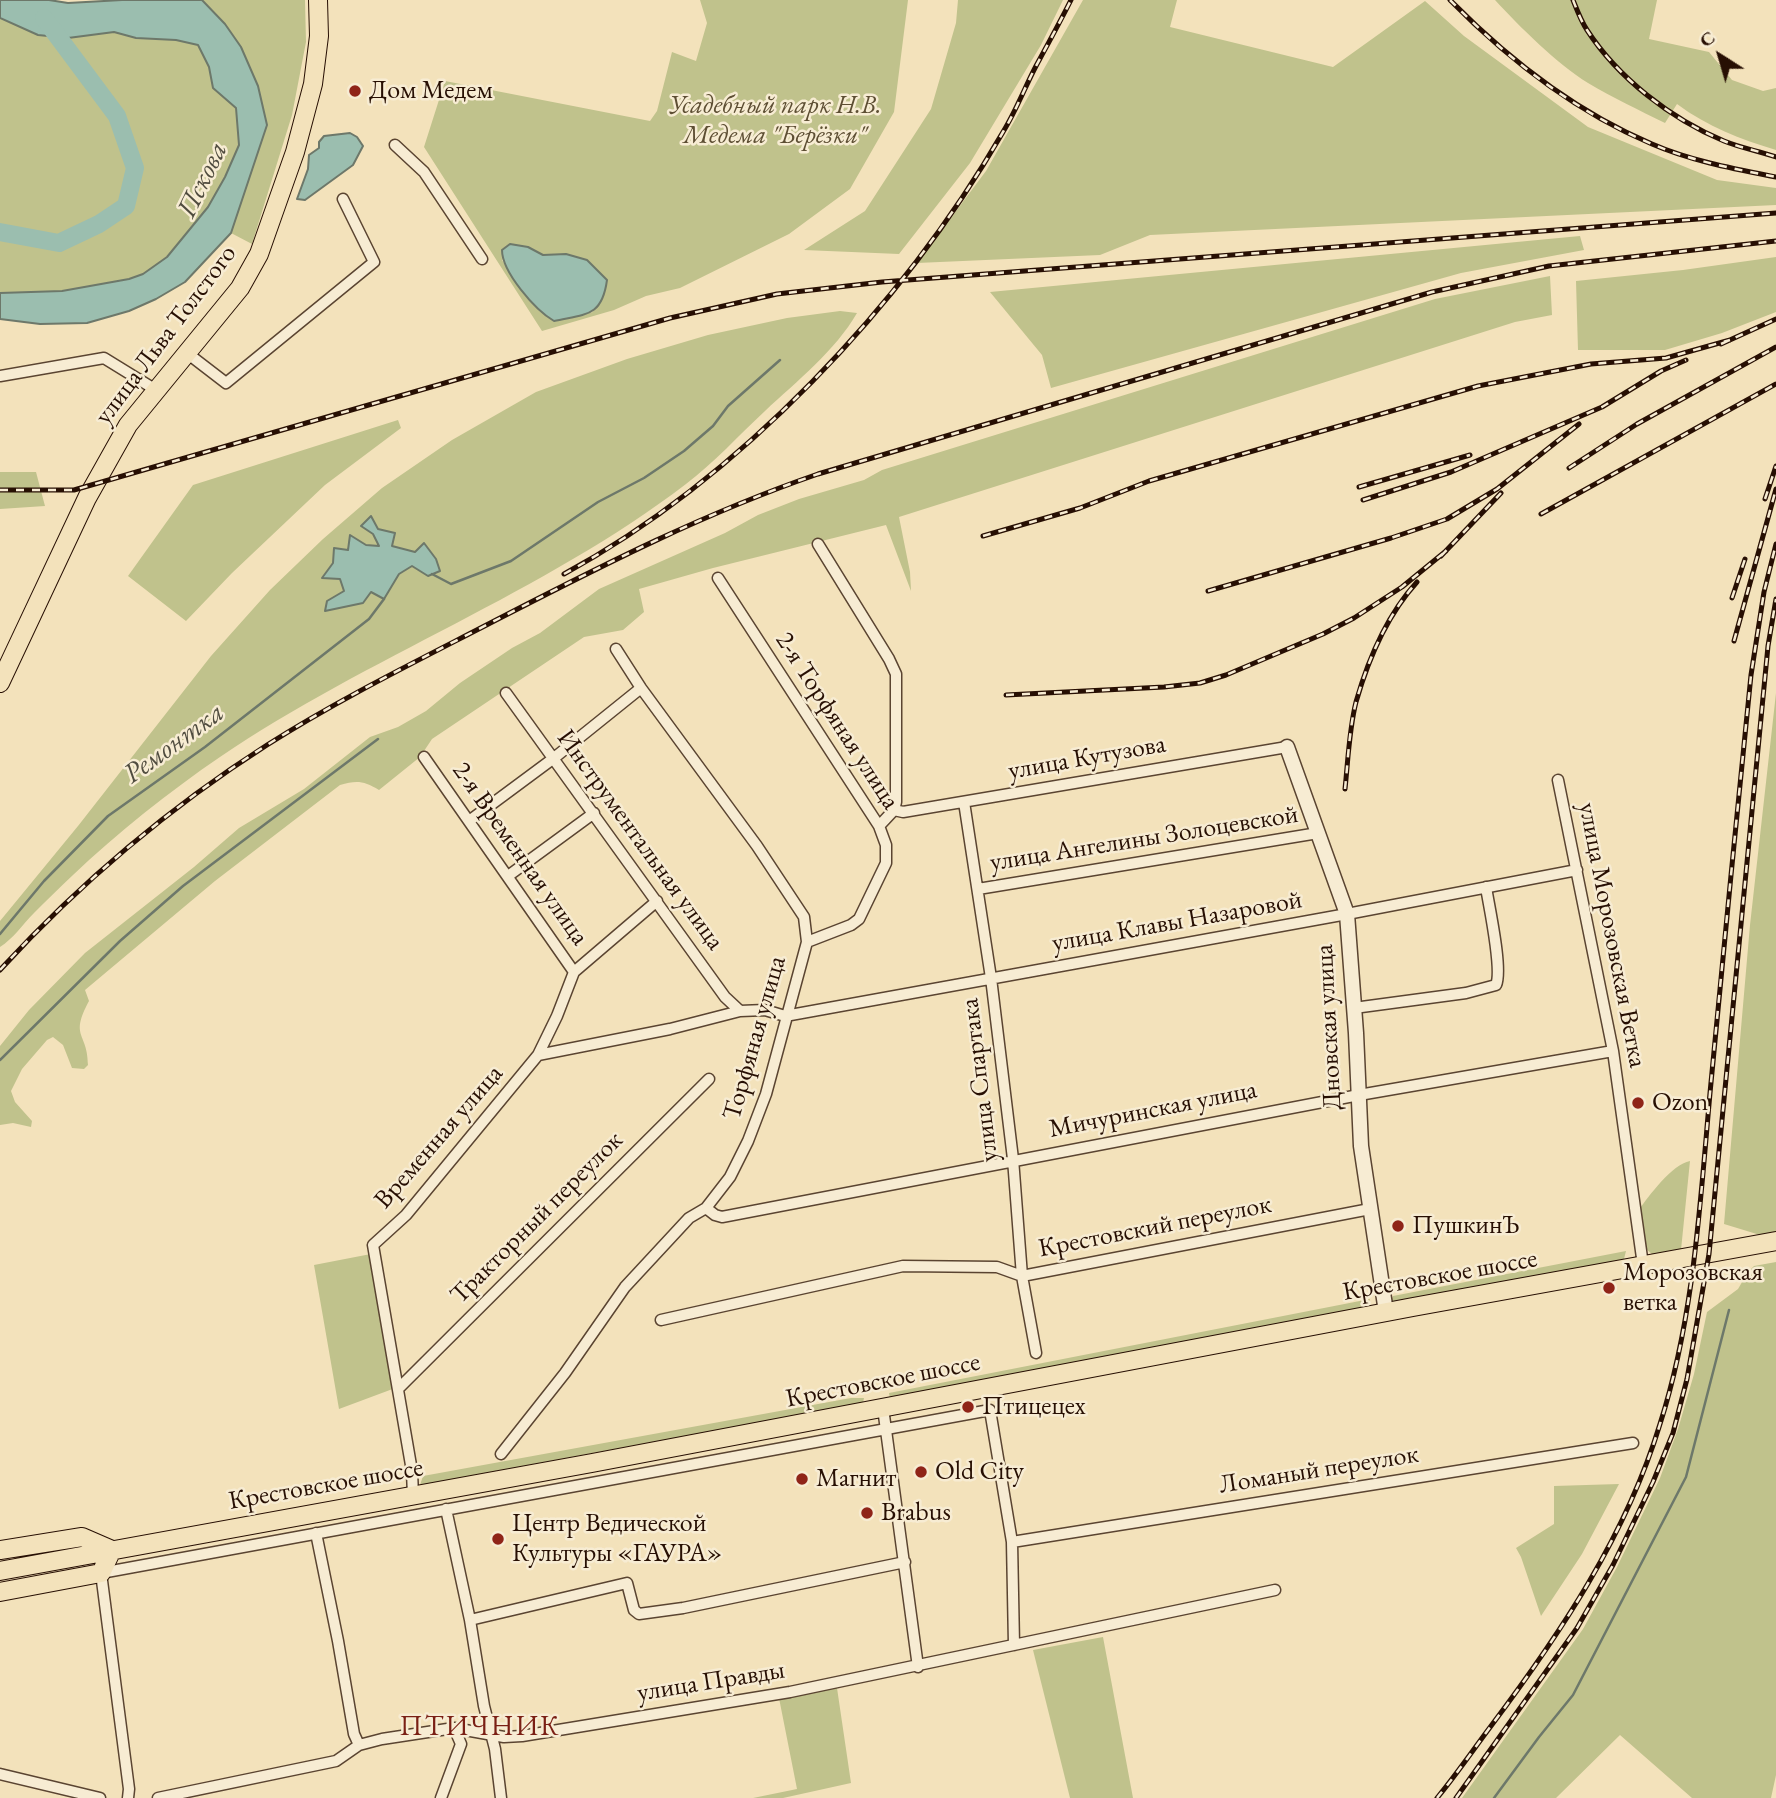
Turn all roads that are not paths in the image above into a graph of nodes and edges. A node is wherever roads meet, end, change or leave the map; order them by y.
1 (318, 0) edge
2 (395, 145) dead end
3 (343, 199) dead end
4 (482, 259) dead end
5 (187, 353) junction
6 (0, 376) edge
7 (156, 390) junction
8 (818, 544) dead end
9 (718, 578) dead end
10 (617, 649) dead end
11 (0, 683) edge
12 (641, 688) junction
13 (506, 693) dead end
14 (1287, 747) joint
15 (424, 757) dead end
16 (554, 758) junction
17 (1558, 780) dead end
18 (964, 802) junction
19 (894, 810) junction
20 (594, 813) junction
21 (469, 821) junction
22 (879, 826) junction
23 (1318, 833) junction
24 (1577, 870) junction
25 (508, 876) junction
26 (1486, 887) junction
27 (978, 890) junction
28 (657, 901) junction
29 (1347, 914) junction
30 (807, 942) junction
31 (574, 972) junction
32 (991, 978) junction
33 (1354, 1008) junction
34 (740, 1011) junction
35 (785, 1016) junction
36 (1613, 1051) junction
37 (538, 1055) junction
38 (709, 1079) dead end
39 (1359, 1095) junction
40 (1013, 1159) junction
41 (706, 1208) junction
42 (1370, 1209) junction
43 (1776, 1241) edge
44 (1643, 1265) junction
45 (1022, 1276) junction
46 (1386, 1312) junction
47 (661, 1320) dead end
48 (1036, 1353) dead end
49 (398, 1389) junction
50 (883, 1408) junction
51 (887, 1429) junction
52 (1633, 1443) dead end
53 (501, 1454) dead end
54 (413, 1496) junction
55 (446, 1509) junction
56 (316, 1533) junction
57 (1012, 1542) junction
58 (0, 1550) edge
59 (112, 1550) junction
60 (905, 1562) junction
61 (0, 1571) edge
62 (101, 1573) junction
63 (1275, 1590) dead end
64 (0, 1591) edge
65 (470, 1620) junction
66 (1014, 1645) junction
67 (918, 1667) junction
68 (454, 1728) junction
69 (489, 1733) junction
70 (359, 1745) junction
71 (0, 1774) edge
72 (100, 1798) edge
73 (128, 1798) edge
74 (158, 1798) edge
75 (441, 1798) edge
76 (501, 1798) edge

1 - 5 main road, улица Льва Толстого
2 - 4 street
3 - 5 street
5 - 7 main road, улица Льва Толстого
6 - 7 street
7 - 11 main road, улица Льва Толстого
8 - 19 street
9 - 22 street, 2-я Торфяная улица
10 - 12 street, Торфяная улица
12 - 16 street
12 - 30 street, Торфяная улица
13 - 16 street, Инструментальная улица
14 - 18 street, улица Кутузова
14 - 23 street, Дновская улица
15 - 21 street, 2-я Временная улица
16 - 20 street, Инструментальная улица
16 - 21 street
17 - 24 street, улица Морозовская Ветка
18 - 19 street, улица Кутузова
18 - 27 street, улица Спартака
19 - 22 street
20 - 25 street
20 - 28 street, Инструментальная улица
21 - 25 street, 2-я Временная улица
22 - 30 street, 2-я Торфяная улица
23 - 27 street, улица Ангелины Золоцевской
23 - 29 street, Дновская улица
24 - 26 street, улица Клавы Назаровой
24 - 36 street, улица Морозовская Ветка
25 - 31 street, 2-я Временная улица
26 - 29 street, улица Клавы Назаровой
26 - 33 street
27 - 32 street, улица Спартака
28 - 31 street
28 - 34 street, Инструментальная улица
29 - 32 street, улица Клавы Назаровой
29 - 33 street, Дновская улица
30 - 35 street, Торфяная улица
31 - 37 street, 2-я Временная улица
32 - 35 street, улица Клавы Назаровой
32 - 40 street, улица Спартака
33 - 39 street, Дновская улица
34 - 35 street, Временная улица
34 - 37 street, Временная улица
35 - 41 street, Торфяная улица
36 - 39 street, Мичуринская улица
36 - 44 street, улица Морозовская Ветка
37 - 49 street, Временная улица
38 - 49 street, Тракторный переулок
39 - 40 street, Мичуринская улица
39 - 42 street, Дновская улица
40 - 41 street, Мичуринская улица
40 - 45 street, улица Спартака
41 - 53 street, Торфяная улица
42 - 45 street, Крестовский переулок
42 - 46 street, Дновская улица
43 - 44 main road, Крестовское шоссе
44 - 46 main road, Крестовское шоссе
45 - 47 street, Крестовский переулок
45 - 48 street, улица Спартака
46 - 50 main road, Крестовское шоссе
49 - 54 street, Временная улица
50 - 51 street
50 - 54 main road, Крестовское шоссе
51 - 55 street
51 - 57 street
51 - 60 street
52 - 57 street, Ломаный переулок
54 - 59 main road, Крестовское шоссе
55 - 56 street
55 - 65 street
56 - 62 street
56 - 70 street
57 - 66 street
58 - 59 main road
59 - 61 main road, Крестовское шоссе
59 - 62 main road
60 - 65 street
60 - 67 street
62 - 64 main road
62 - 73 street
63 - 66 street, улица Правды
65 - 69 street
66 - 67 street, улица Правды
67 - 69 street, улица Правды
68 - 69 street, улица Правды
68 - 70 street, улица Правды
68 - 75 street
69 - 76 street
70 - 74 street, улица Правды
71 - 72 street

